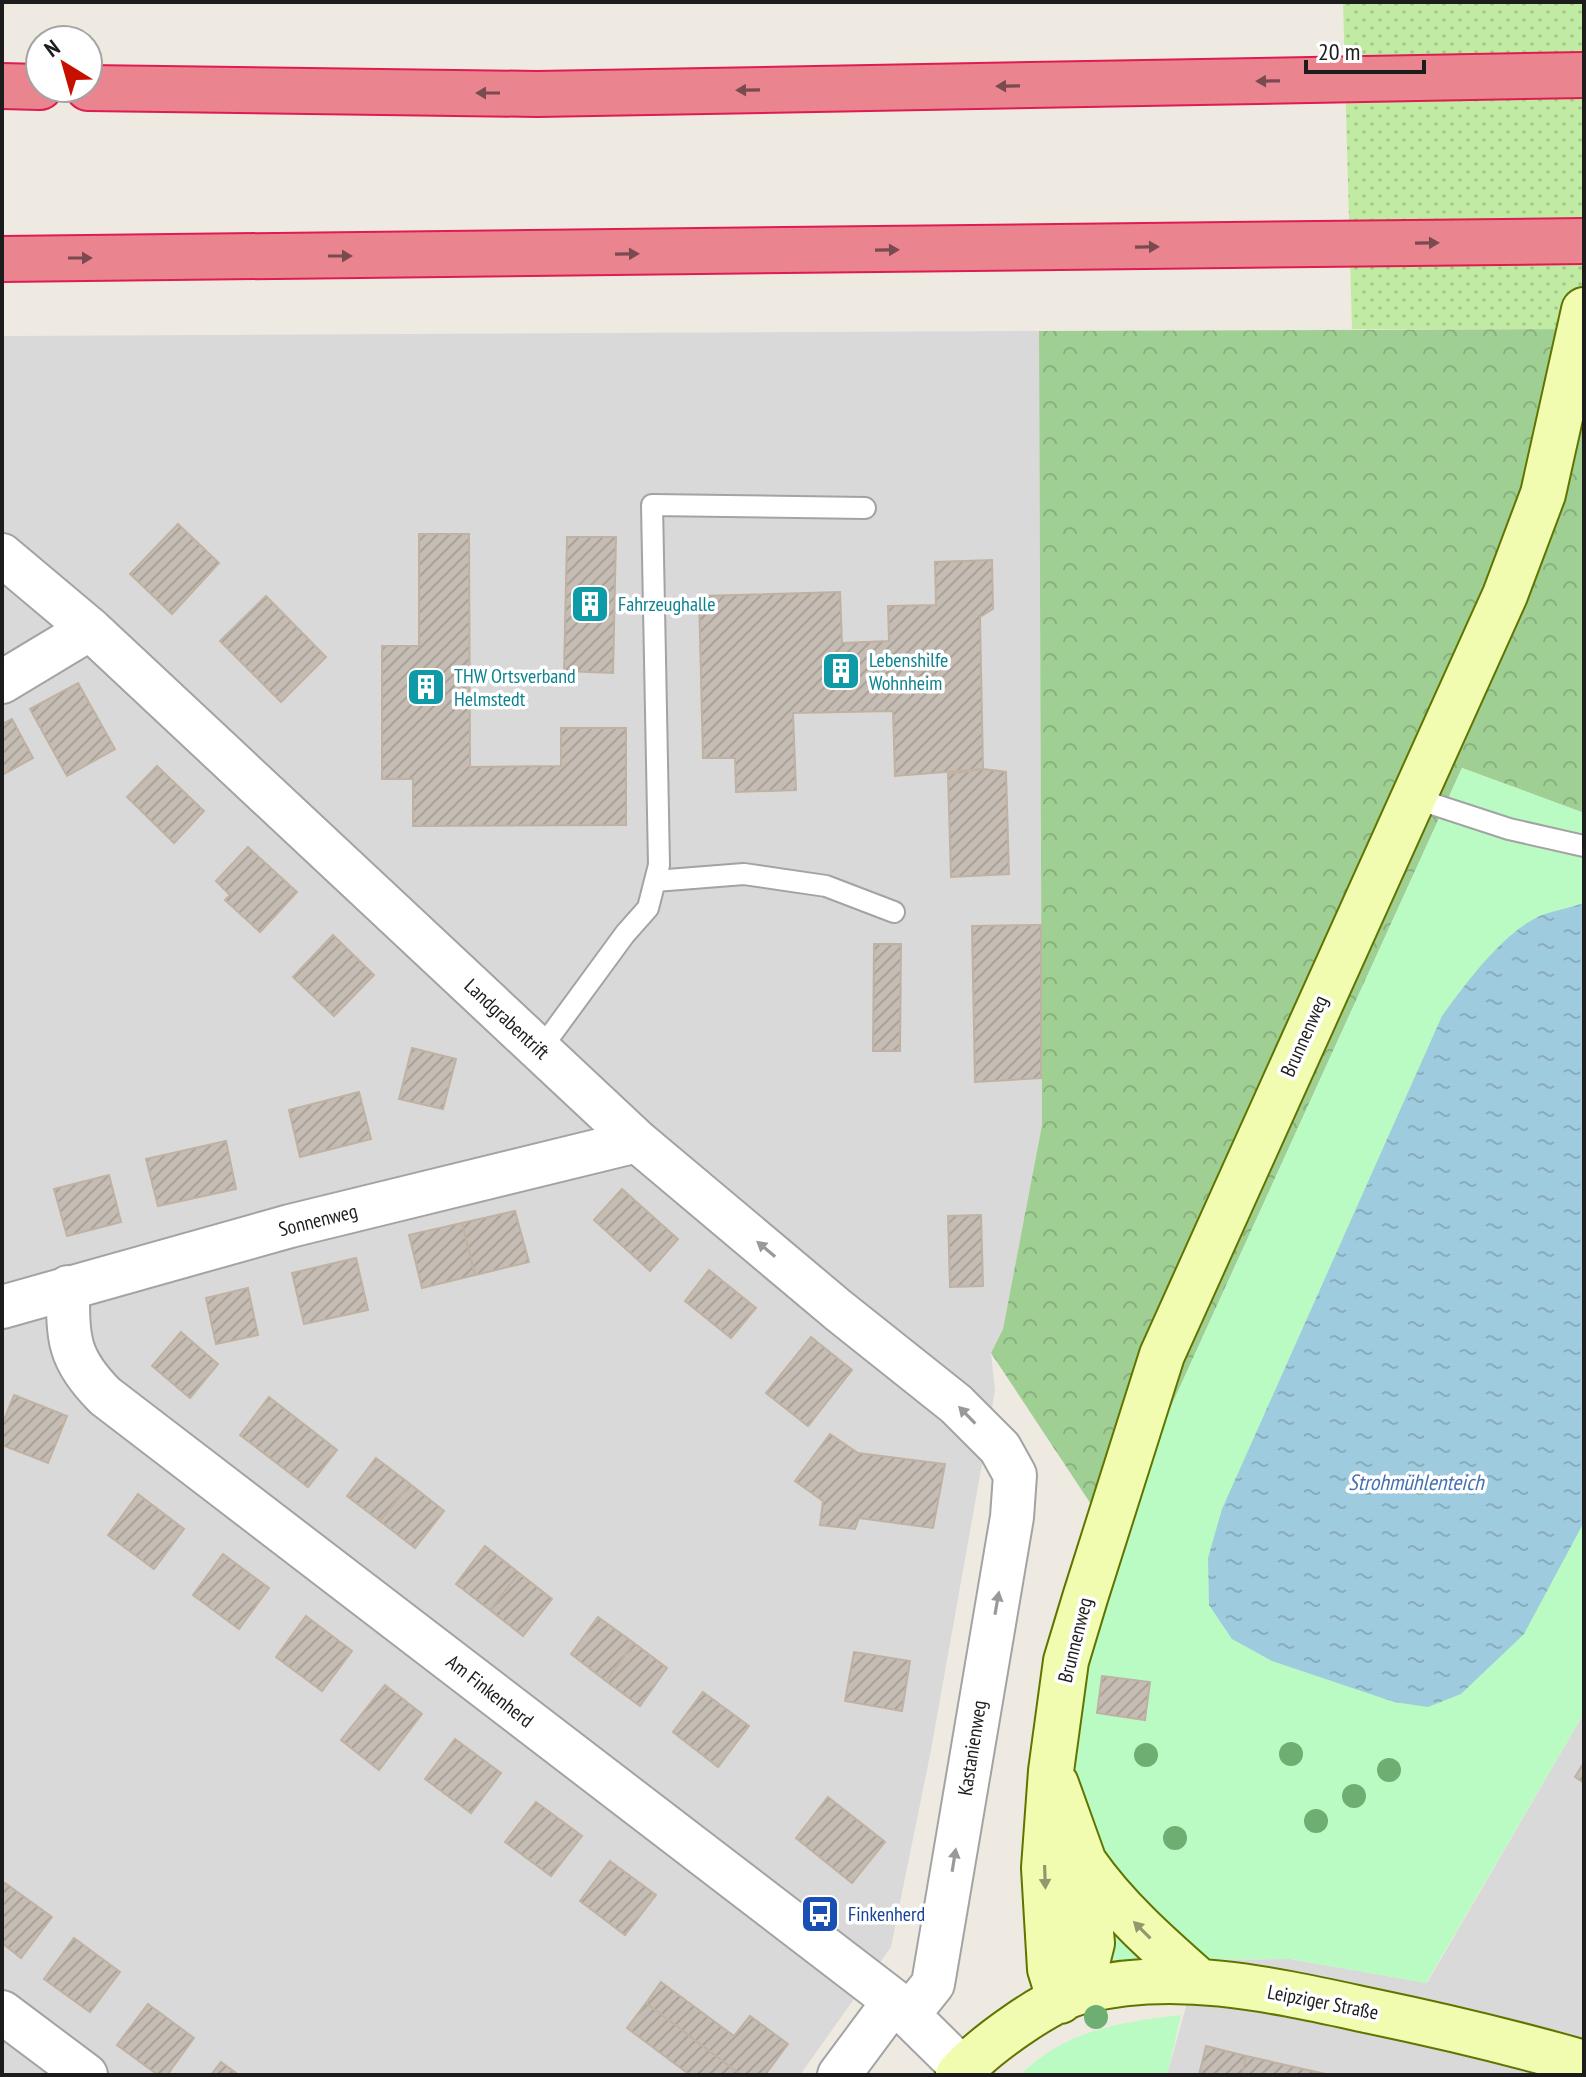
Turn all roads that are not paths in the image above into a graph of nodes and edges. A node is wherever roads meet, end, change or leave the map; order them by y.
1 (1584, 75) edge
2 (2, 86) edge
3 (24, 87) edge
4 (104, 88) edge
5 (1584, 241) edge
6 (2, 259) edge
7 (1584, 310) edge
8 (865, 508) dead end
9 (2, 555) edge
10 (90, 629) junction
11 (2, 682) edge
12 (1414, 798) junction
13 (1584, 846) edge
14 (655, 881) junction
15 (894, 912) dead end
16 (540, 1050) junction
17 (637, 1141) junction
18 (68, 1287) junction
19 (2, 1307) edge
20 (1015, 1475) joint
21 (1051, 1771) junction
22 (1084, 1862) junction
23 (1200, 1982) junction
24 (1070, 1996) junction
25 (902, 2007) junction
26 (2, 2012) edge
27 (1584, 2063) edge
28 (961, 2072) edge
29 (86, 2075) edge
30 (839, 2075) edge

1 -> 4 highway
2 - 3 highway
6 -> 5 highway
7 - 12 main road, Brunnenweg
8 - 14 lane
9 - 10 street, Landgrabentrift
10 - 11 street
10 - 16 street, Landgrabentrift
12 - 13 lane
12 - 21 main road, Brunnenweg
14 - 15 lane
14 - 16 lane
16 - 17 street, Landgrabentrift
17 - 18 street, Sonnenweg
20 -> 17 street, Landgrabentrift
18 - 19 street, Sonnenweg
18 - 25 street, Am Finkenherd
25 -> 20 street, Kastanienweg
21 - 22 main road, Brunnenweg
21 -> 24 main road, Brunnenweg
23 -> 22 main road
22 - 24 main road, Brunnenweg
23 - 24 main road, Leipziger Straße
23 - 27 main road, Leipziger Straße
24 - 28 main road, Leipziger Straße
25 - 28 street, Am Finkenherd
25 - 30 street, Kastanienweg
26 - 29 street

